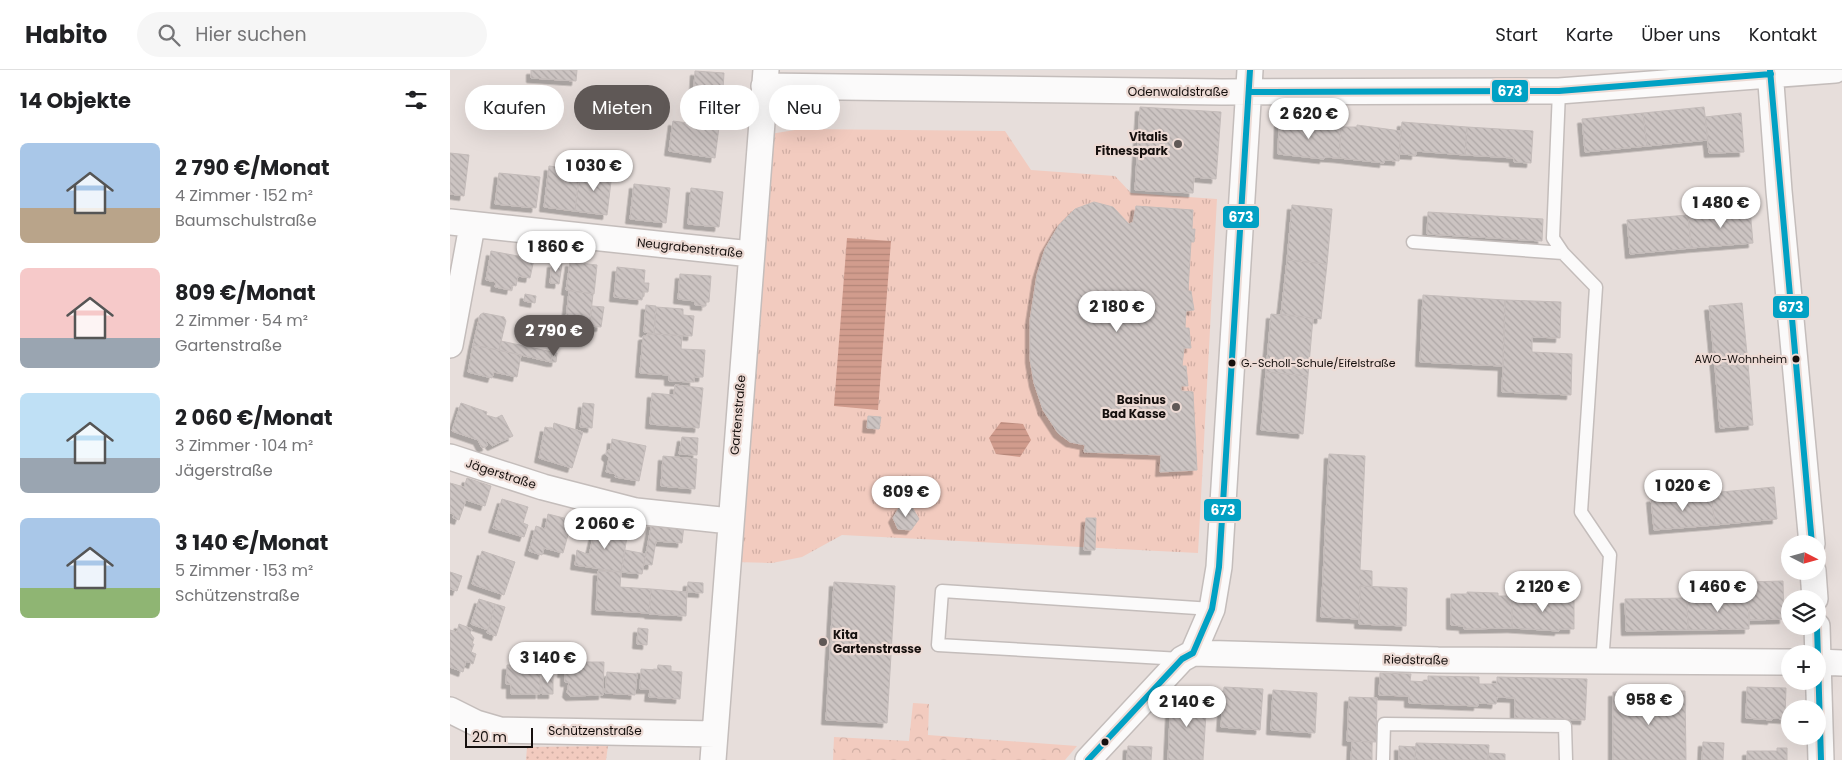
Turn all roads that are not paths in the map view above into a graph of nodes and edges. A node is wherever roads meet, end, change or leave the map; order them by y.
1 (1836, 70) edge
2 (1771, 72) edge
3 (765, 78) edge
4 (1249, 81) edge
5 (1559, 91) junction
6 (461, 224) edge
7 (1413, 242) dead end
8 (1564, 253) junction
9 (751, 254) junction
10 (450, 345) edge
11 (450, 457) edge
12 (730, 522) junction
13 (1811, 535) edge
14 (1212, 609) junction
15 (1187, 656) junction
16 (1602, 662) junction
17 (1781, 662) edge
18 (1825, 690) edge
19 (450, 710) edge
20 (715, 734) junction
21 (713, 760) edge
22 (1088, 760) edge
23 (1383, 760) edge
24 (1566, 760) edge
25 (1821, 760) edge

1 - 2 street, Odenwaldstraße
2 - 5 street, Odenwaldstraße
2 - 13 street
3 - 4 street, Odenwaldstraße
3 - 9 street, Gartenstraße
4 - 5 street, Odenwaldstraße
4 - 14 street
5 - 8 lane
6 - 9 street, Neugrabenstraße
6 - 10 street
7 - 8 lane
8 - 16 lane
9 - 12 street, Gartenstraße
11 - 12 street, Jägerstraße
12 - 20 street, Gartenstraße
14 - 15 street
14 - 15 lane
15 - 16 street, Riedstraße
15 - 22 street
16 - 17 street, Riedstraße
18 - 25 street
19 - 20 street, Schützenstraße
20 - 21 street, Gartenstraße
23 - 24 lane

